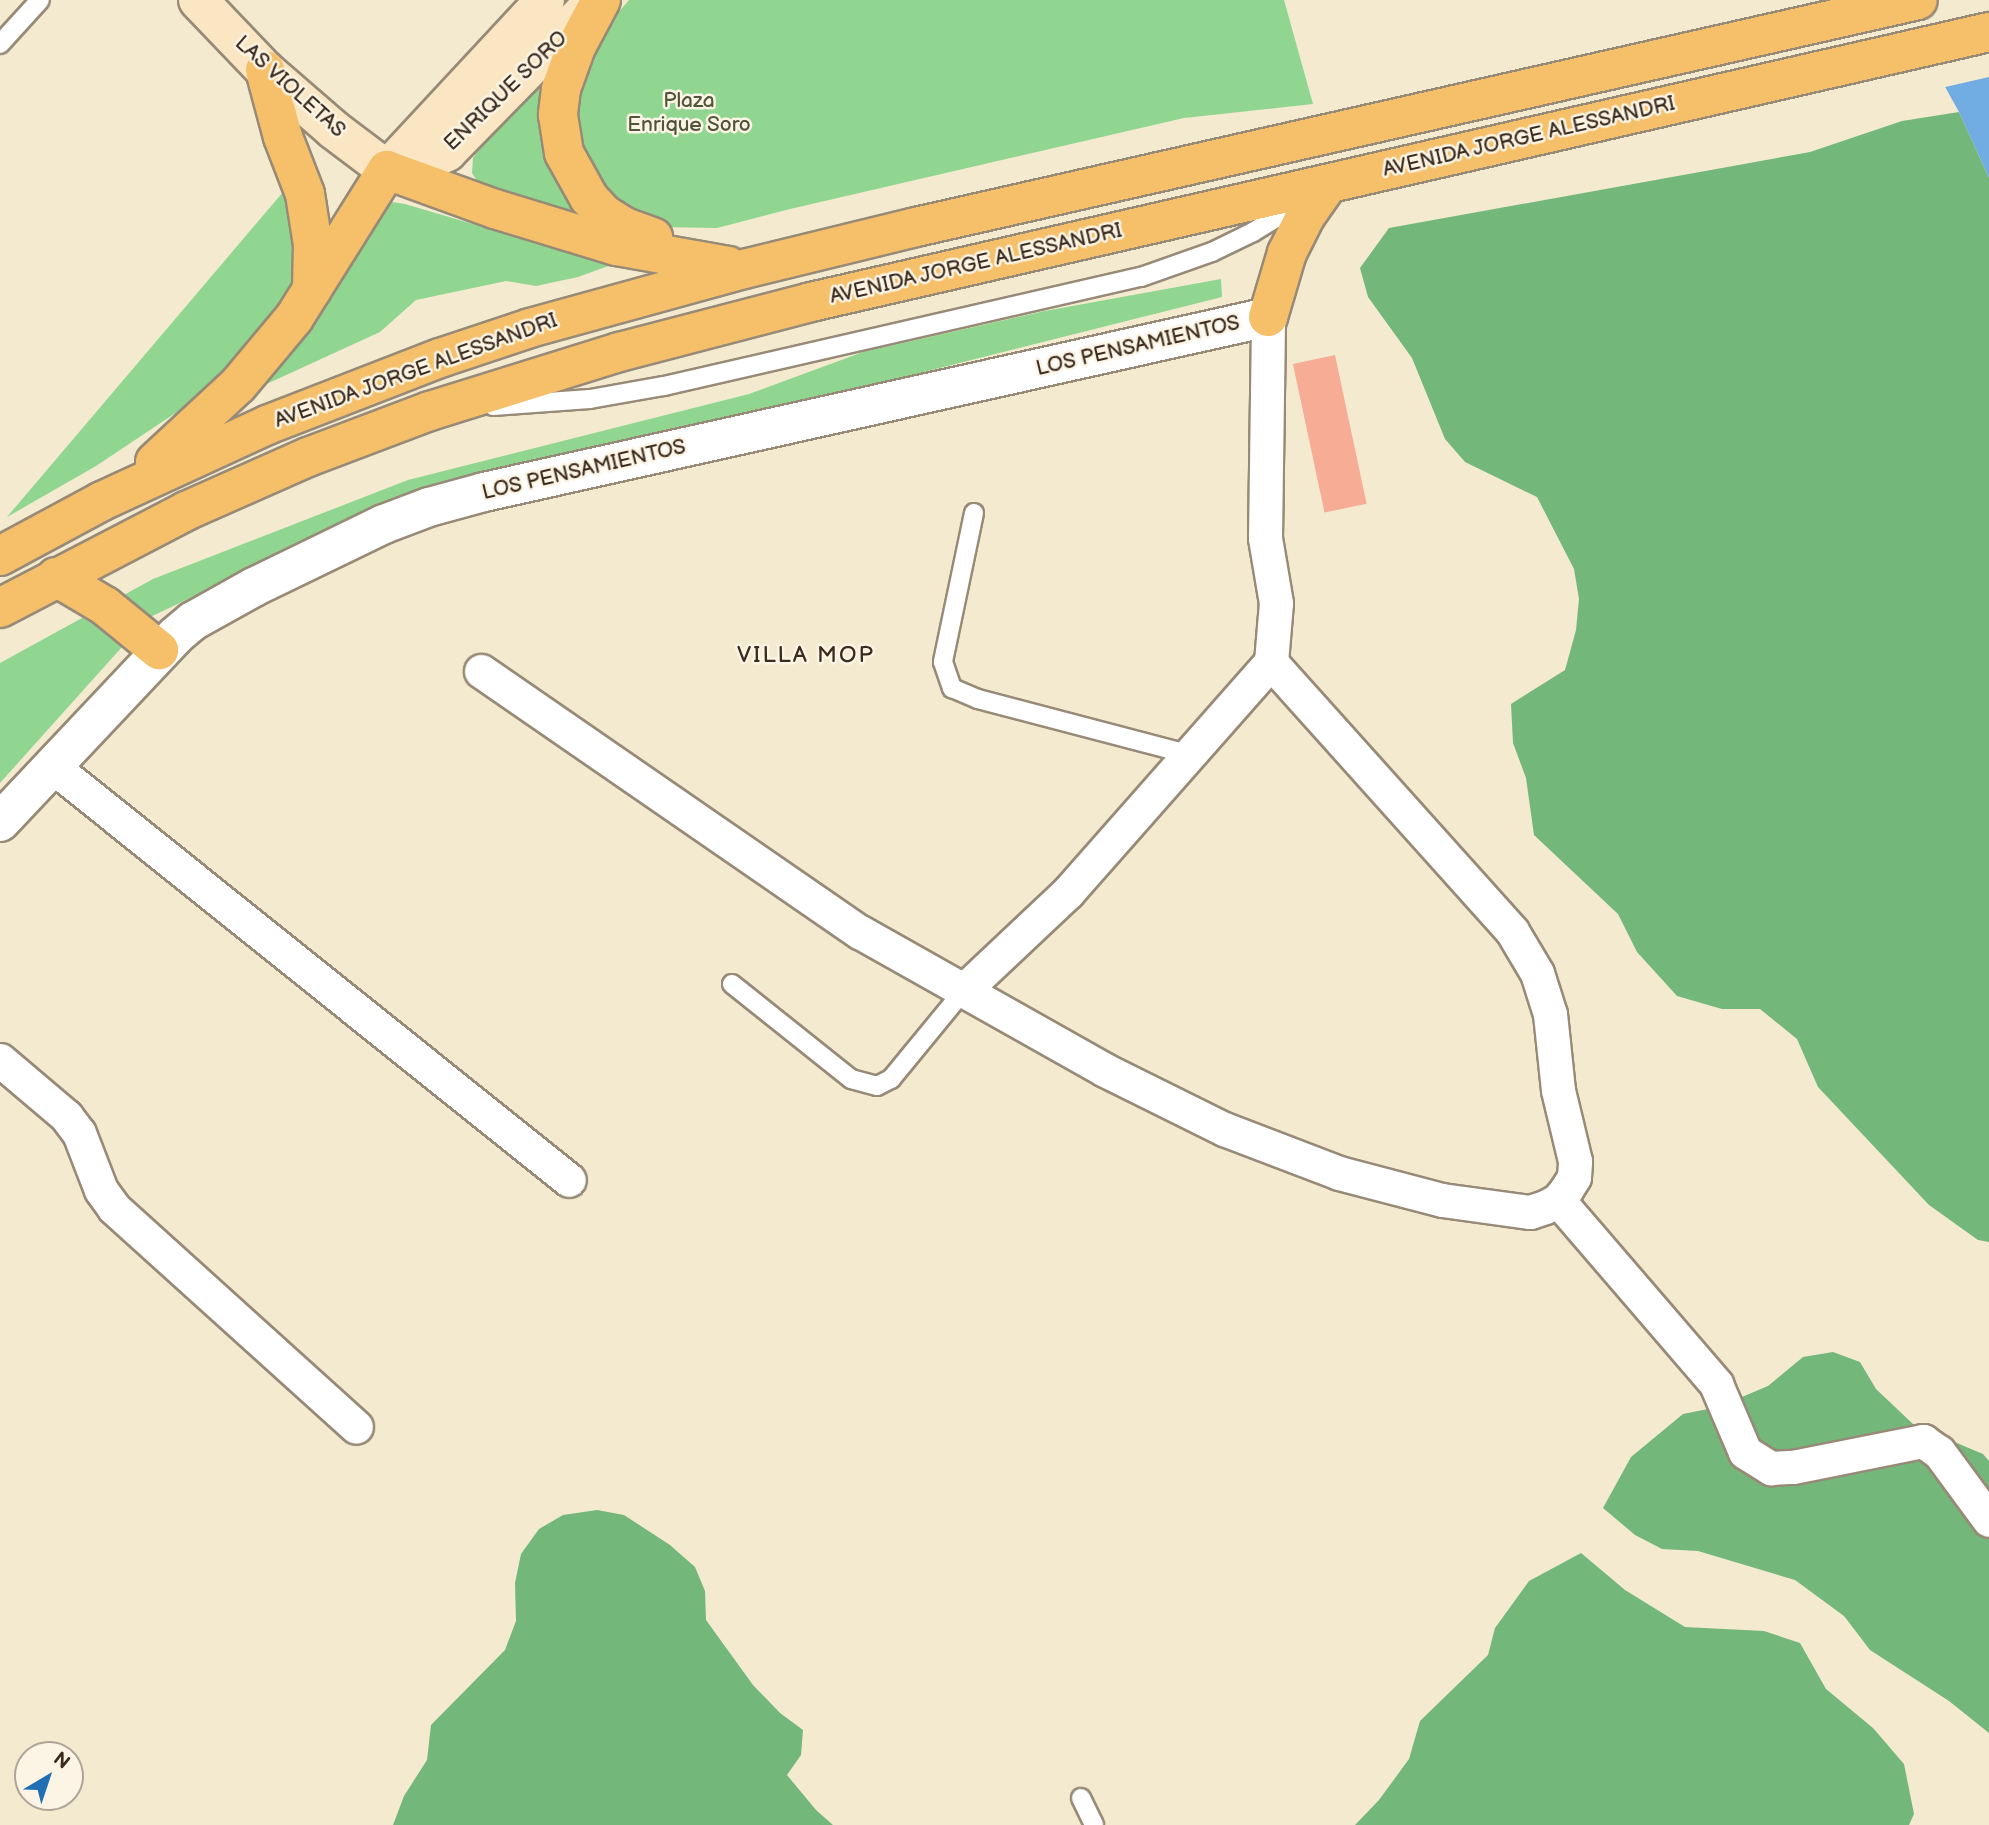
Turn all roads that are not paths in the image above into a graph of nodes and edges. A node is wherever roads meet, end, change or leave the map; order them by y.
1 (40, 0) edge
2 (545, 0) edge
3 (598, 0) edge
4 (1917, 0) edge
5 (210, 5) edge
6 (1989, 32) edge
7 (0, 44) edge
8 (265, 70) junction
9 (387, 170) junction
10 (1328, 184) junction
11 (744, 269) junction
12 (312, 289) junction
13 (1268, 317) junction
14 (102, 501) junction
15 (974, 513) dead end
16 (0, 556) edge
17 (56, 577) junction
18 (0, 608) edge
19 (159, 650) junction
20 (1271, 662) junction
21 (481, 671) dead end
22 (1192, 755) junction
23 (52, 766) junction
24 (0, 822) edge
25 (732, 984) dead end
26 (964, 990) junction
27 (0, 1060) edge
28 (569, 1180) dead end
29 (1558, 1200) junction
30 (356, 1427) dead end
31 (1989, 1520) edge
32 (1082, 1798) dead end
33 (1094, 1825) edge

1 - 7 lane
2 - 9 main road, ENRIQUE SORO
3 - 9 main road, ENRIQUE SORO
3 - 11 highway
4 - 11 highway, AVENIDA JORGE ALESSANDRI
5 - 8 main road, LAS VIOLETAS
6 - 10 highway, AVENIDA JORGE ALESSANDRI
8 - 9 main road, LAS VIOLETAS
8 - 12 highway
9 - 11 highway
9 - 12 highway
10 - 13 highway
10 - 17 highway, AVENIDA JORGE ALESSANDRI
11 - 14 highway, AVENIDA JORGE ALESSANDRI
12 - 14 highway
13 - 19 street, LOS PENSAMIENTOS
13 - 20 street
14 - 16 highway, AVENIDA JORGE ALESSANDRI
15 - 22 lane
17 - 18 highway, AVENIDA JORGE ALESSANDRI
17 - 19 highway
19 - 23 street, LOS PENSAMIENTOS
20 - 22 street
20 - 29 street
21 - 26 street
22 - 26 street
23 - 24 street, LOS PENSAMIENTOS
23 - 28 street
25 - 26 lane
26 - 29 street
27 - 30 street
29 - 31 street
32 - 33 lane

